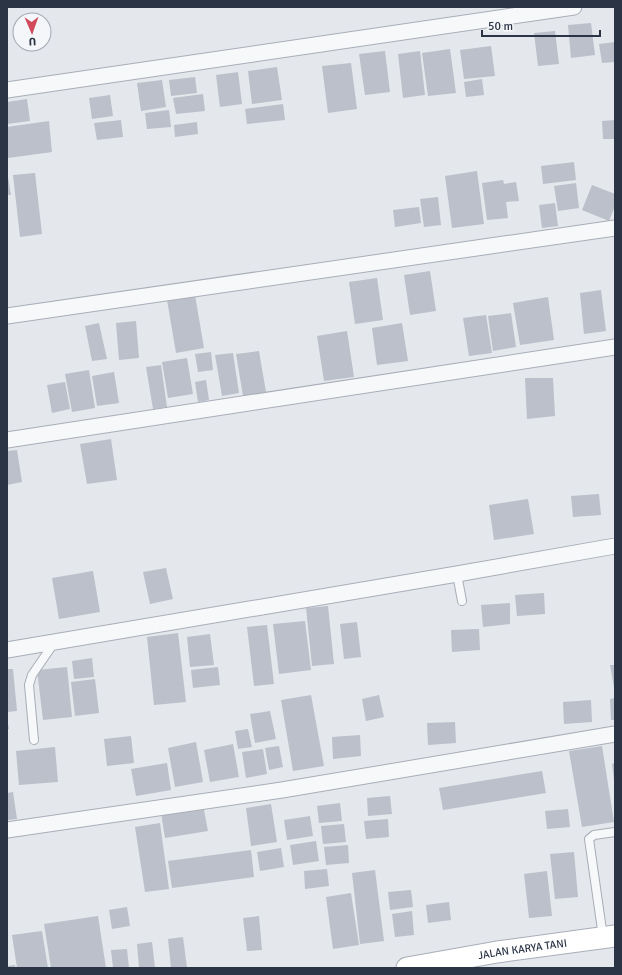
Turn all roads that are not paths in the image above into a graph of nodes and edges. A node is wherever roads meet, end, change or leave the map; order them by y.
1 (574, 7) edge
2 (7, 90) edge
3 (615, 228) edge
4 (7, 316) edge
5 (615, 347) edge
6 (7, 440) edge
7 (615, 546) edge
8 (457, 574) junction
9 (462, 601) dead end
10 (54, 642) junction
11 (7, 650) edge
12 (615, 734) edge
13 (34, 740) dead end
14 (7, 830) edge
15 (615, 832) edge
16 (609, 936) edge
17 (407, 968) edge

1 - 2 street
3 - 4 street
5 - 6 street
7 - 8 street
8 - 9 lane
8 - 10 street
10 - 11 street
10 - 13 lane
12 - 14 street
15 - 16 lane
16 - 17 street, JALAN KARYA TANI

